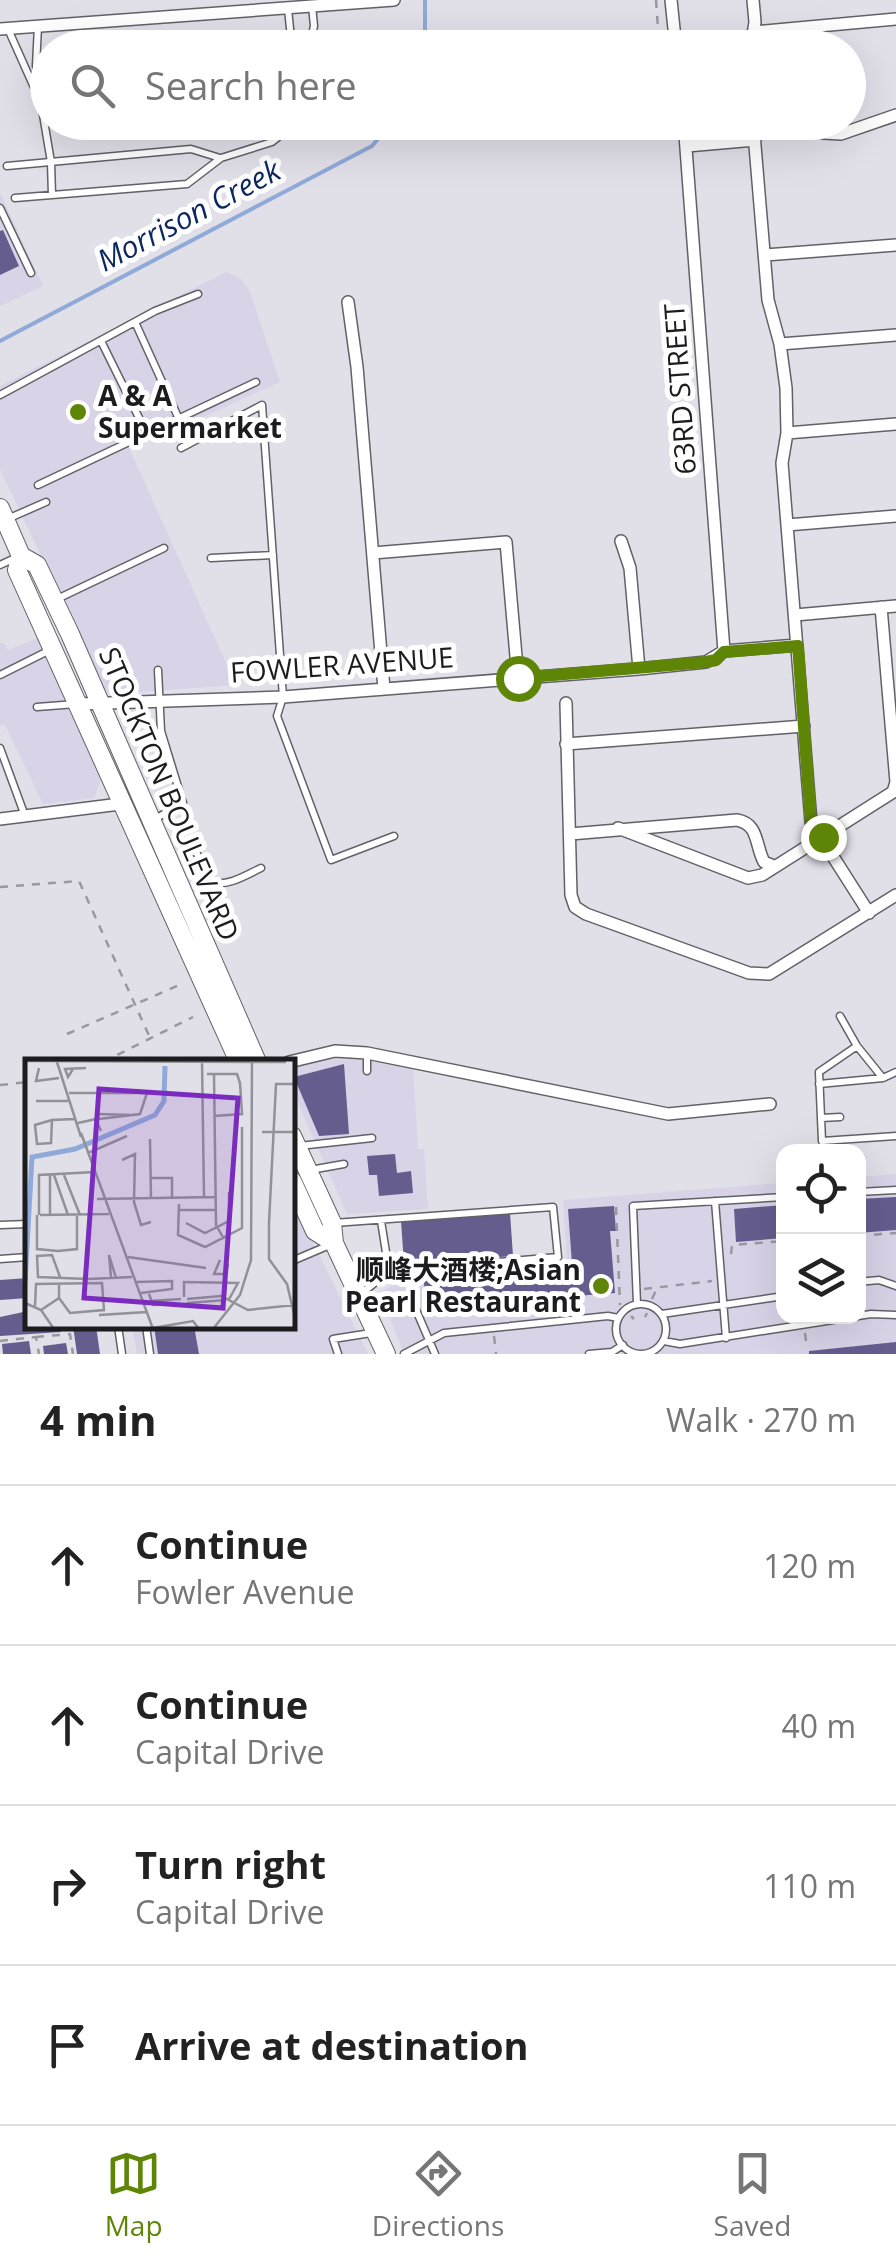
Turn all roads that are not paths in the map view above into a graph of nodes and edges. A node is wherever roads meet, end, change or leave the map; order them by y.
1 (394, 0) edge
2 (672, 0) edge
3 (753, 0) edge
4 (312, 6) junction
5 (288, 8) junction
6 (896, 19) edge
7 (38, 26) junction
8 (4, 28) edge
9 (38, 30) edge
10 (290, 30) edge
11 (313, 30) edge
12 (674, 30) edge
13 (753, 30) edge
14 (775, 30) edge
15 (30, 67) edge
16 (24, 68) junction
17 (30, 80) edge
18 (896, 115) edge
19 (866, 126) edge
20 (47, 140) edge
21 (274, 140) edge
22 (686, 140) edge
23 (755, 140) joint
24 (686, 146) junction
25 (221, 158) junction
26 (51, 162) junction
27 (7, 166) dead end
28 (52, 195) junction
29 (15, 198) dead end
30 (0, 208) edge
31 (896, 244) edge
32 (765, 255) junction
33 (31, 273) dead end
34 (198, 294) dead end
35 (348, 302) dead end
36 (135, 322) junction
37 (896, 334) edge
38 (101, 341) junction
39 (780, 344) junction
40 (256, 382) dead end
41 (0, 395) edge
42 (178, 417) junction
43 (896, 424) edge
44 (787, 433) junction
45 (147, 434) junction
46 (181, 448) dead end
47 (38, 485) dead end
48 (46, 502) dead end
49 (896, 516) edge
50 (787, 525) junction
51 (4, 526) edge
52 (621, 542) dead end
53 (164, 548) dead end
54 (373, 552) junction
55 (272, 554) junction
56 (21, 556) junction
57 (211, 558) dead end
58 (0, 564) edge
59 (54, 601) junction
60 (896, 606) edge
61 (881, 608) junction
62 (795, 615) junction
63 (798, 646) junction
64 (53, 648) junction
65 (724, 652) junction
66 (639, 669) junction
67 (158, 670) dead end
68 (0, 676) edge
69 (518, 678) junction
70 (384, 689) junction
71 (283, 697) junction
72 (160, 700) junction
73 (101, 703) junction
74 (566, 703) dead end
75 (79, 704) junction
76 (37, 707) dead end
77 (804, 726) junction
78 (566, 744) junction
79 (0, 748) edge
80 (139, 794) junction
81 (120, 804) junction
82 (25, 817) junction
83 (0, 819) edge
84 (151, 822) junction
85 (618, 828) junction
86 (570, 834) junction
87 (394, 836) dead end
88 (823, 837) junction
89 (190, 840) dead end
90 (199, 862) junction
91 (774, 866) junction
92 (262, 868) dead end
93 (183, 870) junction
94 (896, 895) edge
95 (869, 913) junction
96 (205, 986) junction
97 (840, 1016) dead end
98 (857, 1046) junction
99 (367, 1052) junction
100 (238, 1059) edge
101 (248, 1059) edge
102 (256, 1059) edge
103 (295, 1060) edge
104 (366, 1072) dead end
105 (896, 1072) edge
106 (883, 1078) junction
107 (818, 1084) junction
108 (770, 1104) dead end
109 (840, 1117) dead end
110 (821, 1118) junction
111 (896, 1136) edge
112 (372, 1138) dead end
113 (295, 1141) edge
114 (344, 1164) dead end
115 (308, 1170) junction
116 (896, 1190) edge
117 (866, 1192) edge
118 (295, 1193) edge
119 (776, 1197) edge
120 (714, 1201) junction
121 (381, 1221) junction
122 (25, 1224) edge
123 (332, 1224) junction
124 (0, 1225) edge
125 (334, 1243) junction
126 (25, 1257) edge
127 (0, 1259) edge
128 (295, 1261) edge
129 (389, 1270) junction
130 (866, 1281) edge
131 (896, 1286) edge
132 (360, 1296) junction
133 (410, 1296) dead end
134 (776, 1297) edge
135 (637, 1304) junction
136 (722, 1305) junction
137 (662, 1314) junction
138 (896, 1315) edge
139 (618, 1318) junction
140 (118, 1329) edge
141 (146, 1329) edge
142 (376, 1332) junction
143 (726, 1338) junction
144 (664, 1340) junction
145 (428, 1342) junction
146 (623, 1345) junction
147 (122, 1354) edge
148 (150, 1354) edge
149 (338, 1354) edge
150 (386, 1354) edge
151 (404, 1354) edge
152 (436, 1354) edge
153 (588, 1354) edge

1 - 4 street
2 - 12 street
3 - 13 street
4 - 5 street
4 - 11 lane
5 - 7 street
5 - 10 lane
6 - 14 street
7 - 8 street
7 - 9 lane
8 - 16 lane
15 - 16 lane
16 - 17 lane
18 - 19 street
20 - 26 lane
21 - 25 lane
22 - 24 street, 63RD STREET
23 - 24 street
23 - 32 street
24 - 65 street, 63RD STREET
25 - 26 lane
25 - 28 lane
26 - 27 lane
26 - 28 lane
28 - 29 lane
30 - 33 lane
31 - 32 street
32 - 39 street
34 - 36 lane
35 - 54 street
36 - 38 lane
36 - 42 lane
37 - 39 street
38 - 41 lane
38 - 45 lane
39 - 44 street
40 - 42 lane
42 - 45 lane
43 - 44 street
44 - 50 street
45 - 47 lane
46 - 55 lane
48 - 51 lane
49 - 50 street
50 - 62 street
51 - 56 main road, STOCKTON BOULEVARD
52 - 66 street
53 - 59 lane
54 - 69 street
54 - 70 street
55 - 57 lane
55 - 71 lane
56 - 58 lane
56 - 59 main road, STOCKTON BOULEVARD
56 - 64 main road, STOCKTON BOULEVARD
59 - 73 main road, STOCKTON BOULEVARD
60 - 61 street
61 - 62 street
61 - 88 street
62 - 63 street
63 - 65 street, FOWLER AVENUE
63 - 77 street
64 - 68 lane
64 - 75 main road, STOCKTON BOULEVARD
65 - 66 street, FOWLER AVENUE
66 - 69 street, FOWLER AVENUE
67 - 72 lane
69 - 70 street, FOWLER AVENUE
70 - 71 street, FOWLER AVENUE
71 - 72 street, FOWLER AVENUE
71 - 87 lane
72 - 73 street, FOWLER AVENUE
72 - 84 lane
73 - 75 street, FOWLER AVENUE
73 - 80 main road, STOCKTON BOULEVARD
74 - 78 street
75 - 76 lane
75 - 81 main road, STOCKTON BOULEVARD
77 - 78 street
77 - 88 street
78 - 86 street
79 - 82 lane
80 - 81 main road
80 - 84 main road, STOCKTON BOULEVARD
81 - 82 street
81 - 96 main road, STOCKTON BOULEVARD
82 - 83 street
84 - 93 main road, STOCKTON BOULEVARD
85 - 86 street
85 - 91 street
85 - 91 street
86 - 95 street
88 - 91 street
88 - 95 street
89 - 90 lane
90 - 92 lane
90 - 93 lane
93 - 102 main road, STOCKTON BOULEVARD
94 - 95 street
96 - 100 main road, STOCKTON BOULEVARD
96 - 101 main road
97 - 98 lane
98 - 106 lane
98 - 107 lane
99 - 103 street
99 - 104 lane
99 - 108 street
105 - 106 lane
106 - 107 lane
107 - 110 lane
109 - 110 lane
110 - 111 lane
112 - 113 lane
113 - 115 main road
114 - 115 lane
115 - 123 main road
116 - 117 lane
118 - 125 main road
119 - 120 lane
120 - 135 lane
120 - 136 lane
121 - 123 lane
121 - 129 lane
121 - 129 lane
122 - 124 lane
123 - 125 main road
125 - 128 lane
125 - 132 main road
126 - 127 lane
129 - 132 lane
130 - 131 lane
132 - 142 main road
133 - 145 lane
134 - 136 lane
135 - 137 lane
135 - 139 lane
136 - 137 lane
136 - 143 lane
137 - 144 lane
138 - 143 lane
139 - 145 lane
139 - 146 lane
140 - 147 lane
141 - 148 lane
142 - 149 lane
142 - 150 main road
143 - 144 lane
144 - 146 lane
145 - 151 lane
145 - 152 lane
146 - 153 lane

